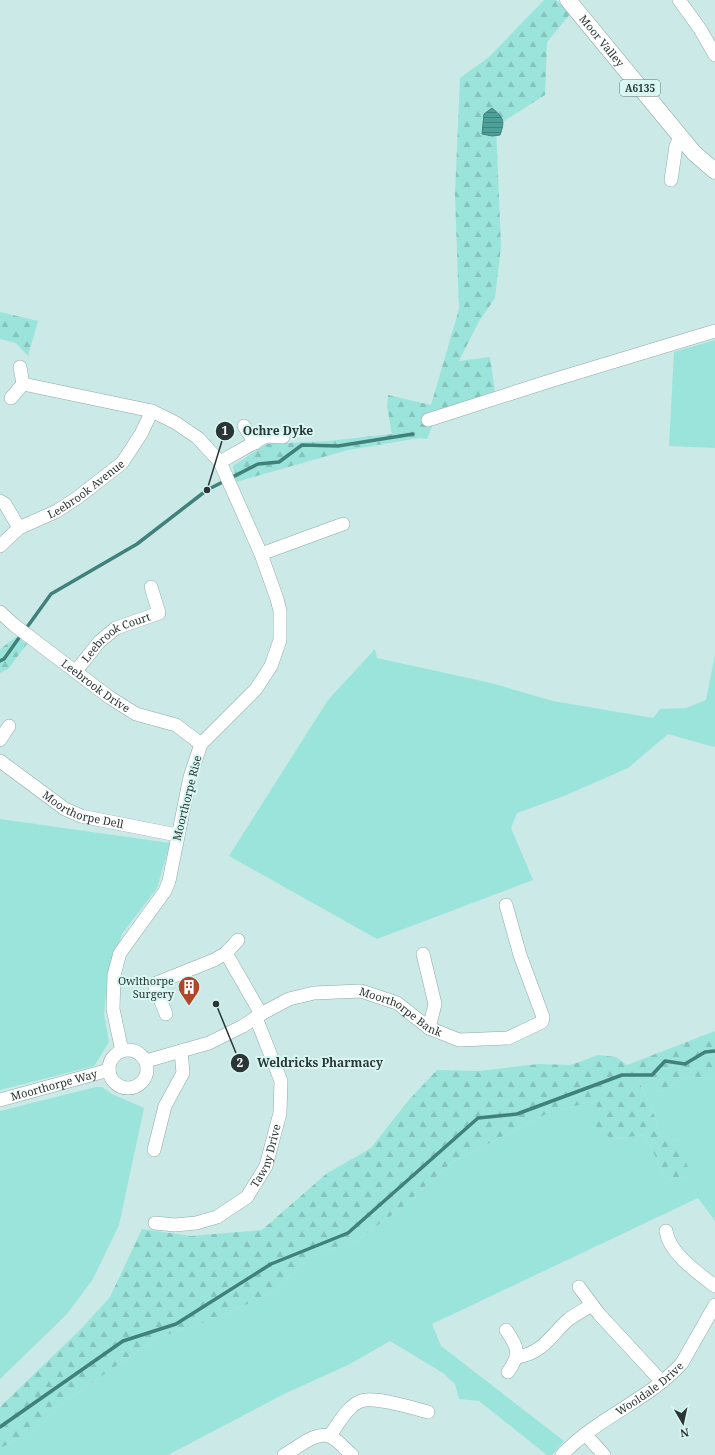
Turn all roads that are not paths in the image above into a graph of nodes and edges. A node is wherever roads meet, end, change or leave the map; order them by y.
1 (568, 0) edge
2 (679, 0) edge
3 (715, 55) edge
4 (680, 137) junction
5 (715, 171) edge
6 (670, 180) dead end
7 (715, 331) edge
8 (20, 367) dead end
9 (23, 384) junction
10 (12, 398) dead end
11 (152, 411) junction
12 (428, 420) dead end
13 (244, 426) dead end
14 (283, 437) dead end
15 (255, 443) junction
16 (221, 465) junction
17 (0, 501) edge
18 (343, 524) dead end
19 (19, 528) junction
20 (0, 546) edge
21 (262, 554) junction
22 (150, 587) dead end
23 (0, 612) edge
24 (76, 671) junction
25 (9, 726) dead end
26 (0, 740) edge
27 (201, 744) junction
28 (0, 761) edge
29 (177, 835) junction
30 (506, 905) dead end
31 (238, 940) dead end
32 (226, 953) junction
33 (423, 954) dead end
34 (166, 1014) dead end
35 (259, 1016) junction
36 (429, 1028) junction
37 (122, 1051) junction
38 (181, 1051) junction
39 (146, 1061) junction
40 (109, 1070) junction
41 (0, 1100) edge
42 (154, 1150) dead end
43 (155, 1223) dead end
44 (666, 1231) dead end
45 (715, 1286) edge
46 (579, 1287) dead end
47 (592, 1305) junction
48 (715, 1305) edge
49 (506, 1330) dead end
50 (517, 1357) junction
51 (508, 1372) dead end
52 (662, 1382) junction
53 (428, 1412) dead end
54 (585, 1434) junction
55 (330, 1435) junction
56 (284, 1455) edge
57 (352, 1455) edge
58 (562, 1455) edge
59 (604, 1455) edge

1 - 4 main road, Moor Valley / A6135
2 - 3 street
4 - 5 main road, Moor Valley / A6135
4 - 6 street
7 - 12 street
8 - 9 street
9 - 10 street
9 - 11 street, Moorthorpe Rise
11 - 16 street, Moorthorpe Rise
11 - 19 street, Leebrook Avenue
13 - 15 street
14 - 15 street
15 - 16 street
16 - 21 street, Moorthorpe Rise
17 - 19 street
18 - 21 street
19 - 20 street, Leebrook Avenue
21 - 27 street, Moorthorpe Rise
22 - 24 street, Leebrook Court
23 - 24 street, Leebrook Drive
24 - 27 street, Leebrook Drive
25 - 26 street
27 - 29 street, Moorthorpe Rise
28 - 29 street, Moorthorpe Dell
29 - 37 street, Moorthorpe Rise
30 - 36 street, Moorthorpe Bank
31 - 32 street
32 - 34 street
32 - 35 street, Tawny Drive
33 - 36 street
35 - 36 street, Moorthorpe Bank
35 - 38 street, Moorthorpe Bank
35 - 43 street, Tawny Drive
37 - 39 street
37 - 40 street, Moorthorpe Way
38 - 39 street, Moorthorpe Bank
38 - 42 street
39 - 40 street, Moorthorpe Way
40 - 41 street, Moorthorpe Way
44 - 45 street
46 - 47 street
47 - 50 street
47 - 52 street
48 - 52 street, Wooldale Drive
49 - 50 street
50 - 51 street
52 - 54 street, Wooldale Drive
53 - 55 street
54 - 58 street, Wooldale Drive
54 - 59 street
55 - 56 street
55 - 57 street

